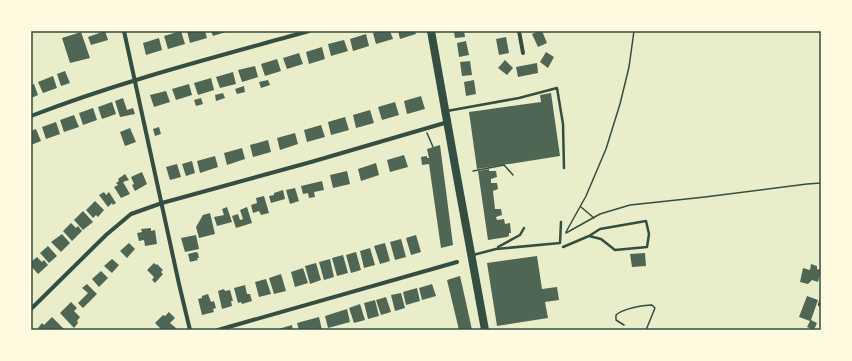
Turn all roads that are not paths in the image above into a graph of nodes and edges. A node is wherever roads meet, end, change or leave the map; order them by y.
1 (124, 31) edge
2 (309, 31) edge
3 (431, 31) edge
4 (519, 31) edge
5 (523, 53) dead end
6 (135, 80) junction
7 (446, 111) junction
8 (31, 116) edge
9 (448, 122) junction
10 (564, 168) dead end
11 (162, 203) junction
12 (561, 222) dead end
13 (524, 228) dead end
14 (589, 236) junction
15 (564, 246) dead end
16 (496, 249) junction
17 (470, 256) junction
18 (457, 262) dead end
19 (821, 299) edge
20 (819, 305) dead end
21 (31, 309) edge
22 (190, 330) edge
23 (218, 330) edge
24 (485, 330) edge

1 - 6 street
2 - 6 street
3 - 7 highway
4 - 5 street
6 - 8 street
6 - 11 street
7 - 9 highway
7 - 10 lane
9 - 11 street
9 - 17 highway
11 - 21 street
11 - 22 street
12 - 16 lane
13 - 16 lane
14 - 14 lane
14 - 15 lane
16 - 17 lane
17 - 24 highway
18 - 23 street
19 - 20 lane

